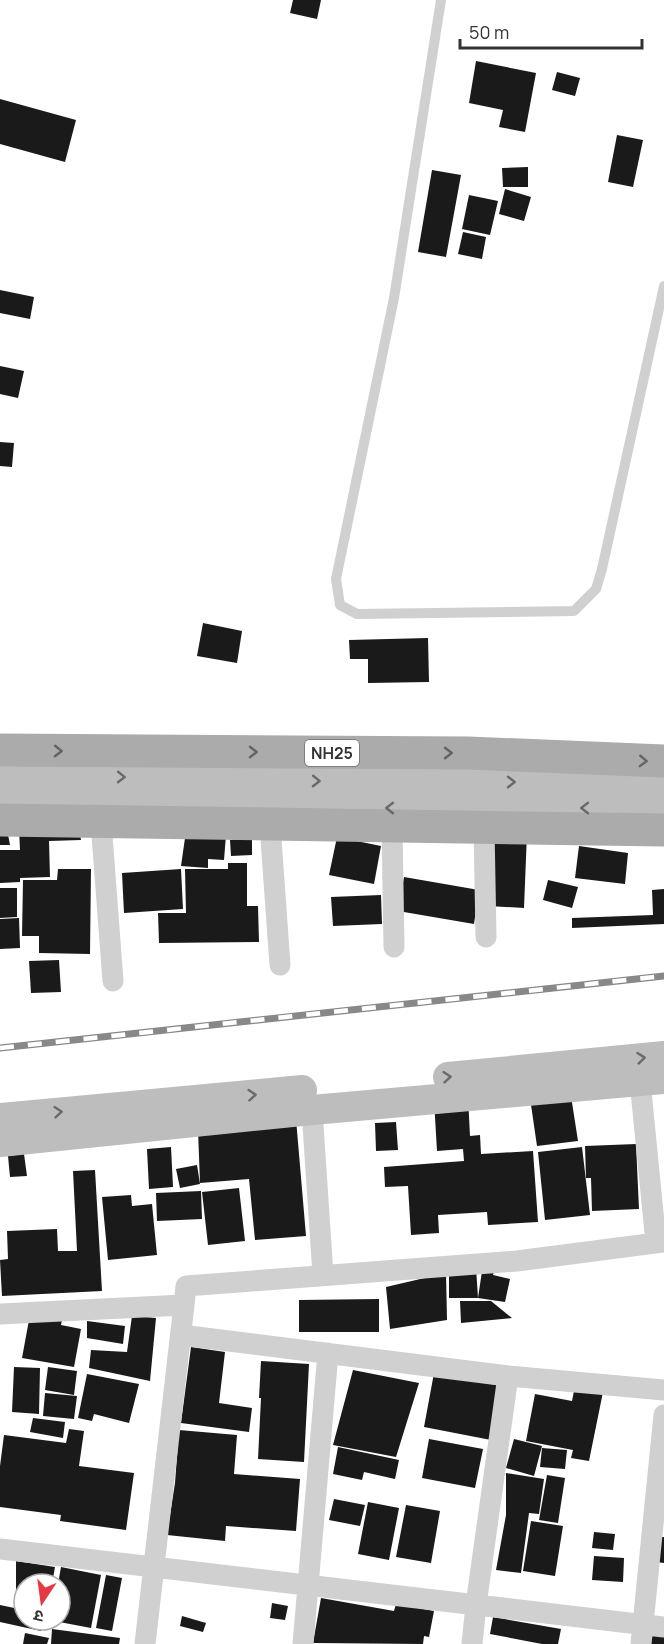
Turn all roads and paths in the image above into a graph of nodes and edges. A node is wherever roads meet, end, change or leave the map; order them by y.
1 (441, 0) edge
2 (664, 286) edge
3 (0, 750) edge
4 (664, 762) edge
5 (0, 774) edge
6 (664, 783) edge
7 (0, 800) edge
8 (664, 808) edge
9 (0, 820) edge
10 (101, 822) junction
11 (270, 825) junction
12 (484, 827) junction
13 (392, 828) junction
14 (664, 830) edge
15 (486, 937) dead end
16 (394, 947) dead end
17 (280, 965) dead end
18 (113, 981) dead end
19 (664, 1056) edge
20 (652, 1080) edge
21 (312, 1110) junction
22 (0, 1118) edge
23 (0, 1142) edge
24 (660, 1243) edge
25 (323, 1275) junction
26 (184, 1305) junction
27 (0, 1314) edge
28 (181, 1335) junction
29 (328, 1353) junction
30 (508, 1376) junction
31 (664, 1390) edge
32 (664, 1415) edge
33 (0, 1550) edge
34 (154, 1569) junction
35 (309, 1586) junction
36 (476, 1605) junction
37 (650, 1632) edge
38 (145, 1644) edge
39 (303, 1644) edge
40 (472, 1644) edge

1 - 2 lane
3 -> 4 main road, NH25
5 -> 6 street
8 -> 7 street
9 - 10 main road
10 - 11 main road
10 - 18 street
11 - 13 main road
11 - 17 street
12 - 13 main road
12 - 14 main road
12 - 15 street
13 - 16 street
22 -> 19 street
20 - 21 street
20 - 24 street
21 - 23 street
21 - 25 street
24 - 25 street
25 - 26 street
26 - 27 street
26 - 28 street
28 - 29 street
28 - 34 street
29 - 30 street
29 - 35 street
30 - 31 street
30 - 36 street
32 - 37 street
33 - 34 street
34 - 35 street
34 - 38 street
35 - 36 street
35 - 39 street
36 - 37 street
36 - 40 street

